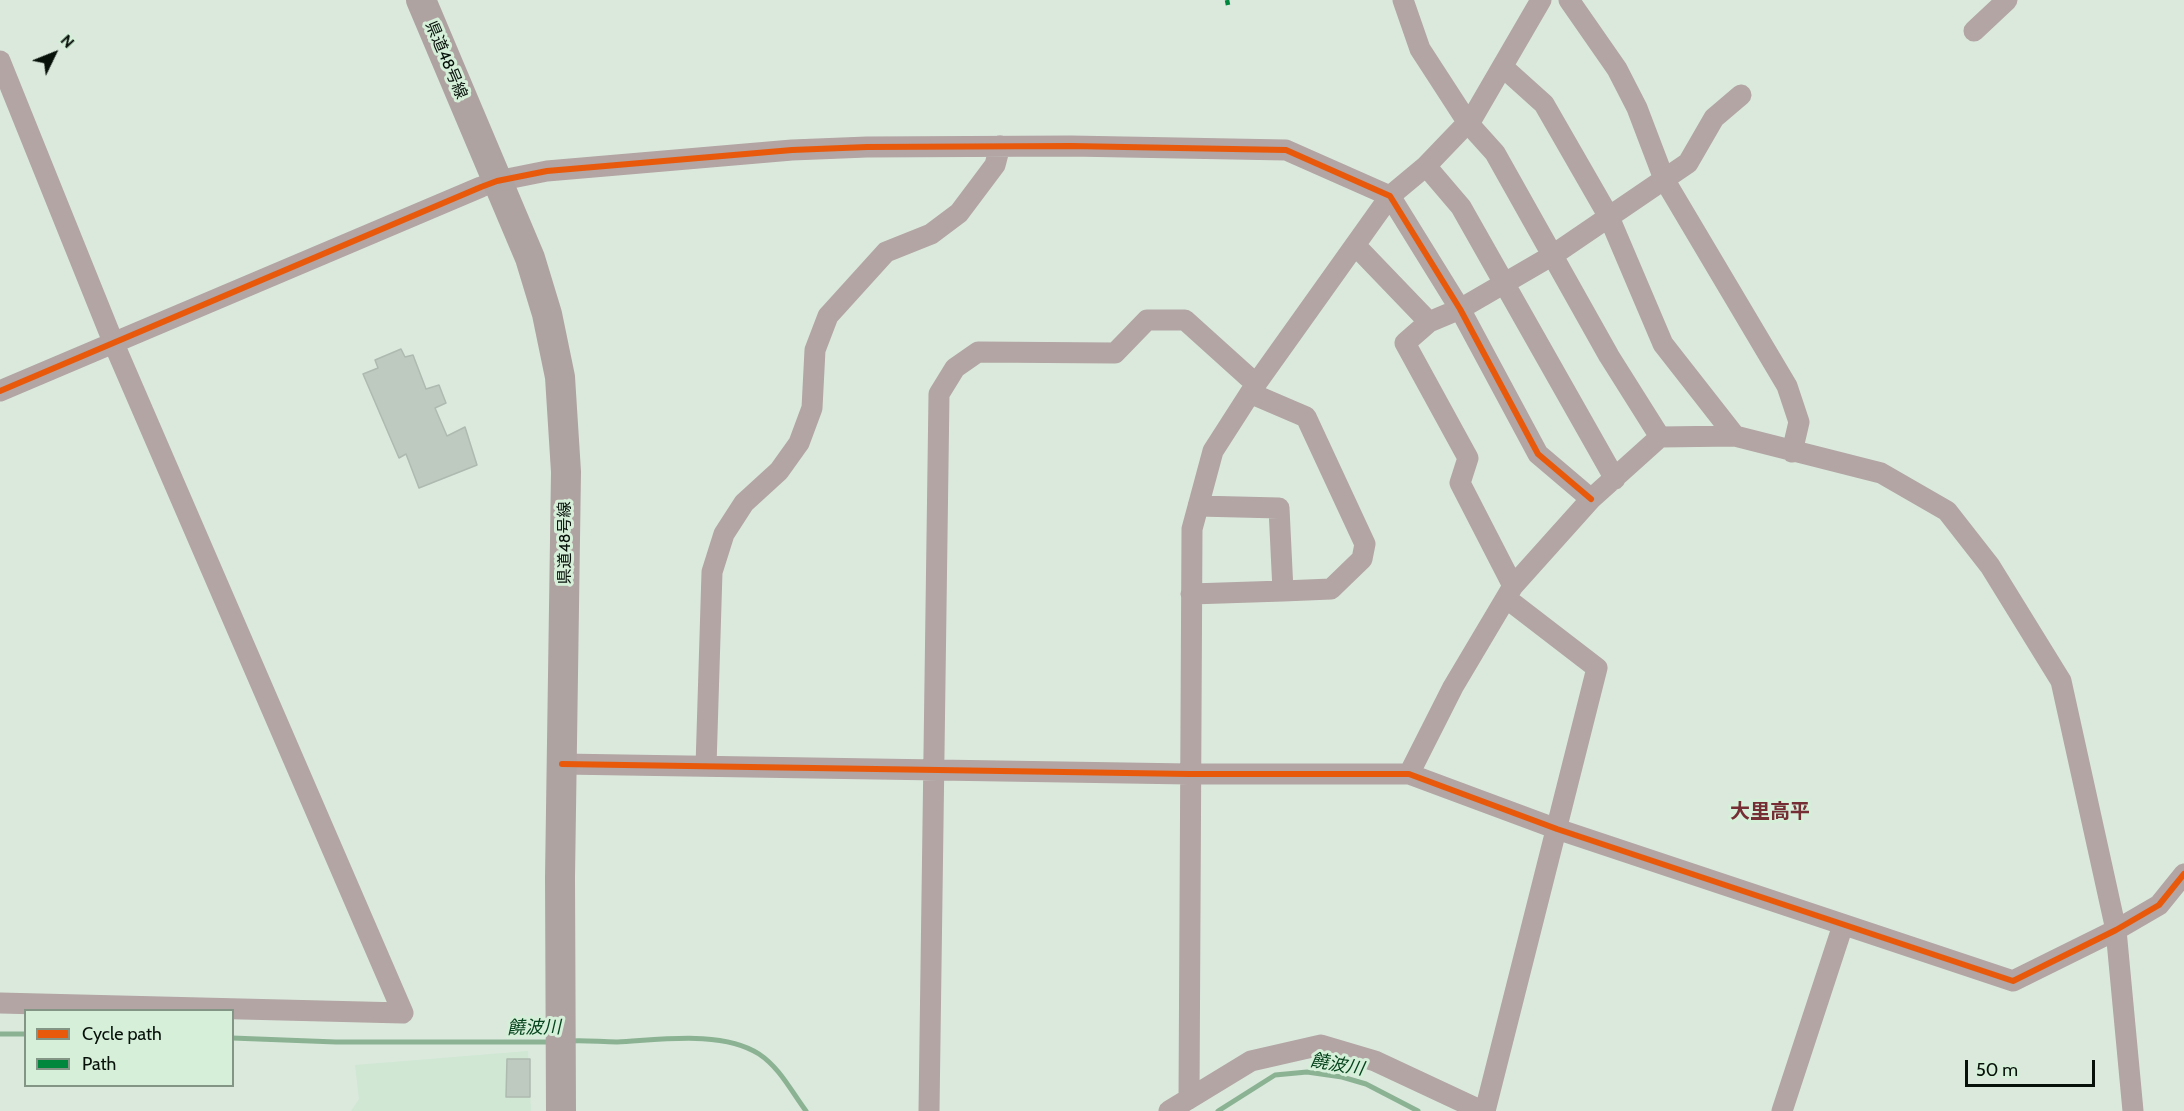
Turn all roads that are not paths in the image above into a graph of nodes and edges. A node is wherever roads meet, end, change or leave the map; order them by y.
1 (421, 0) edge
2 (1403, 0) edge
3 (1541, 0) edge
4 (1569, 0) edge
5 (2007, 0) edge
6 (1974, 31) dead end
7 (0, 61) edge
8 (1504, 68) junction
9 (1741, 95) dead end
10 (1468, 123) junction
11 (1000, 147) junction
12 (1426, 166) junction
13 (1664, 179) junction
14 (497, 181) junction
15 (1390, 195) junction
16 (1609, 217) junction
17 (1355, 245) junction
18 (1553, 255) junction
19 (1504, 283) junction
20 (1460, 309) junction
21 (1429, 322) junction
22 (114, 344) junction
23 (1253, 388) junction
24 (0, 391) edge
25 (1660, 436) junction
26 (1736, 436) junction
27 (1792, 452) junction
28 (1615, 479) junction
29 (1591, 499) junction
30 (1198, 506) junction
31 (1283, 591) junction
32 (1510, 592) junction
33 (1191, 594) junction
34 (562, 764) junction
35 (706, 766) junction
36 (935, 769) junction
37 (1189, 774) junction
38 (1409, 774) junction
39 (1557, 829) junction
40 (2184, 874) edge
41 (1843, 925) junction
42 (2116, 930) junction
43 (0, 1003) edge
44 (560, 1097) edge
45 (1189, 1099) junction
46 (929, 1111) edge
47 (1169, 1111) edge
48 (1484, 1111) edge
49 (1782, 1111) edge
50 (2133, 1111) edge

1 - 14 main road, 県道48号線
2 - 10 street
3 - 8 street
4 - 13 street
5 - 6 street
7 - 22 street
8 - 10 street
8 - 16 street
9 - 13 street
10 - 12 street
10 - 18 street
11 - 14 street
11 - 15 street
11 - 35 street
12 - 15 street
12 - 19 street
13 - 16 street
13 - 27 street
14 - 22 street
14 - 34 main road, 県道48号線
15 - 17 street
15 - 20 street
16 - 18 street
16 - 26 street
17 - 21 street
17 - 23 street
18 - 19 street
18 - 25 street
19 - 20 street
19 - 28 street
20 - 21 street
20 - 29 street
21 - 32 street
22 - 24 street
22 - 43 street
23 - 30 street
23 - 31 street
23 - 36 street
25 - 26 street
25 - 28 street
26 - 27 street
27 - 42 street
28 - 29 street
29 - 32 street
30 - 31 street
30 - 33 street
31 - 33 street
32 - 38 street
32 - 39 street
33 - 37 street
34 - 35 street
34 - 44 main road, 県道48号線
35 - 36 street
36 - 37 street
36 - 46 street
37 - 38 street
37 - 45 street
38 - 39 street
39 - 41 street
39 - 48 street
40 - 42 street
41 - 42 street
41 - 49 street
42 - 50 street
45 - 47 street
45 - 48 street

